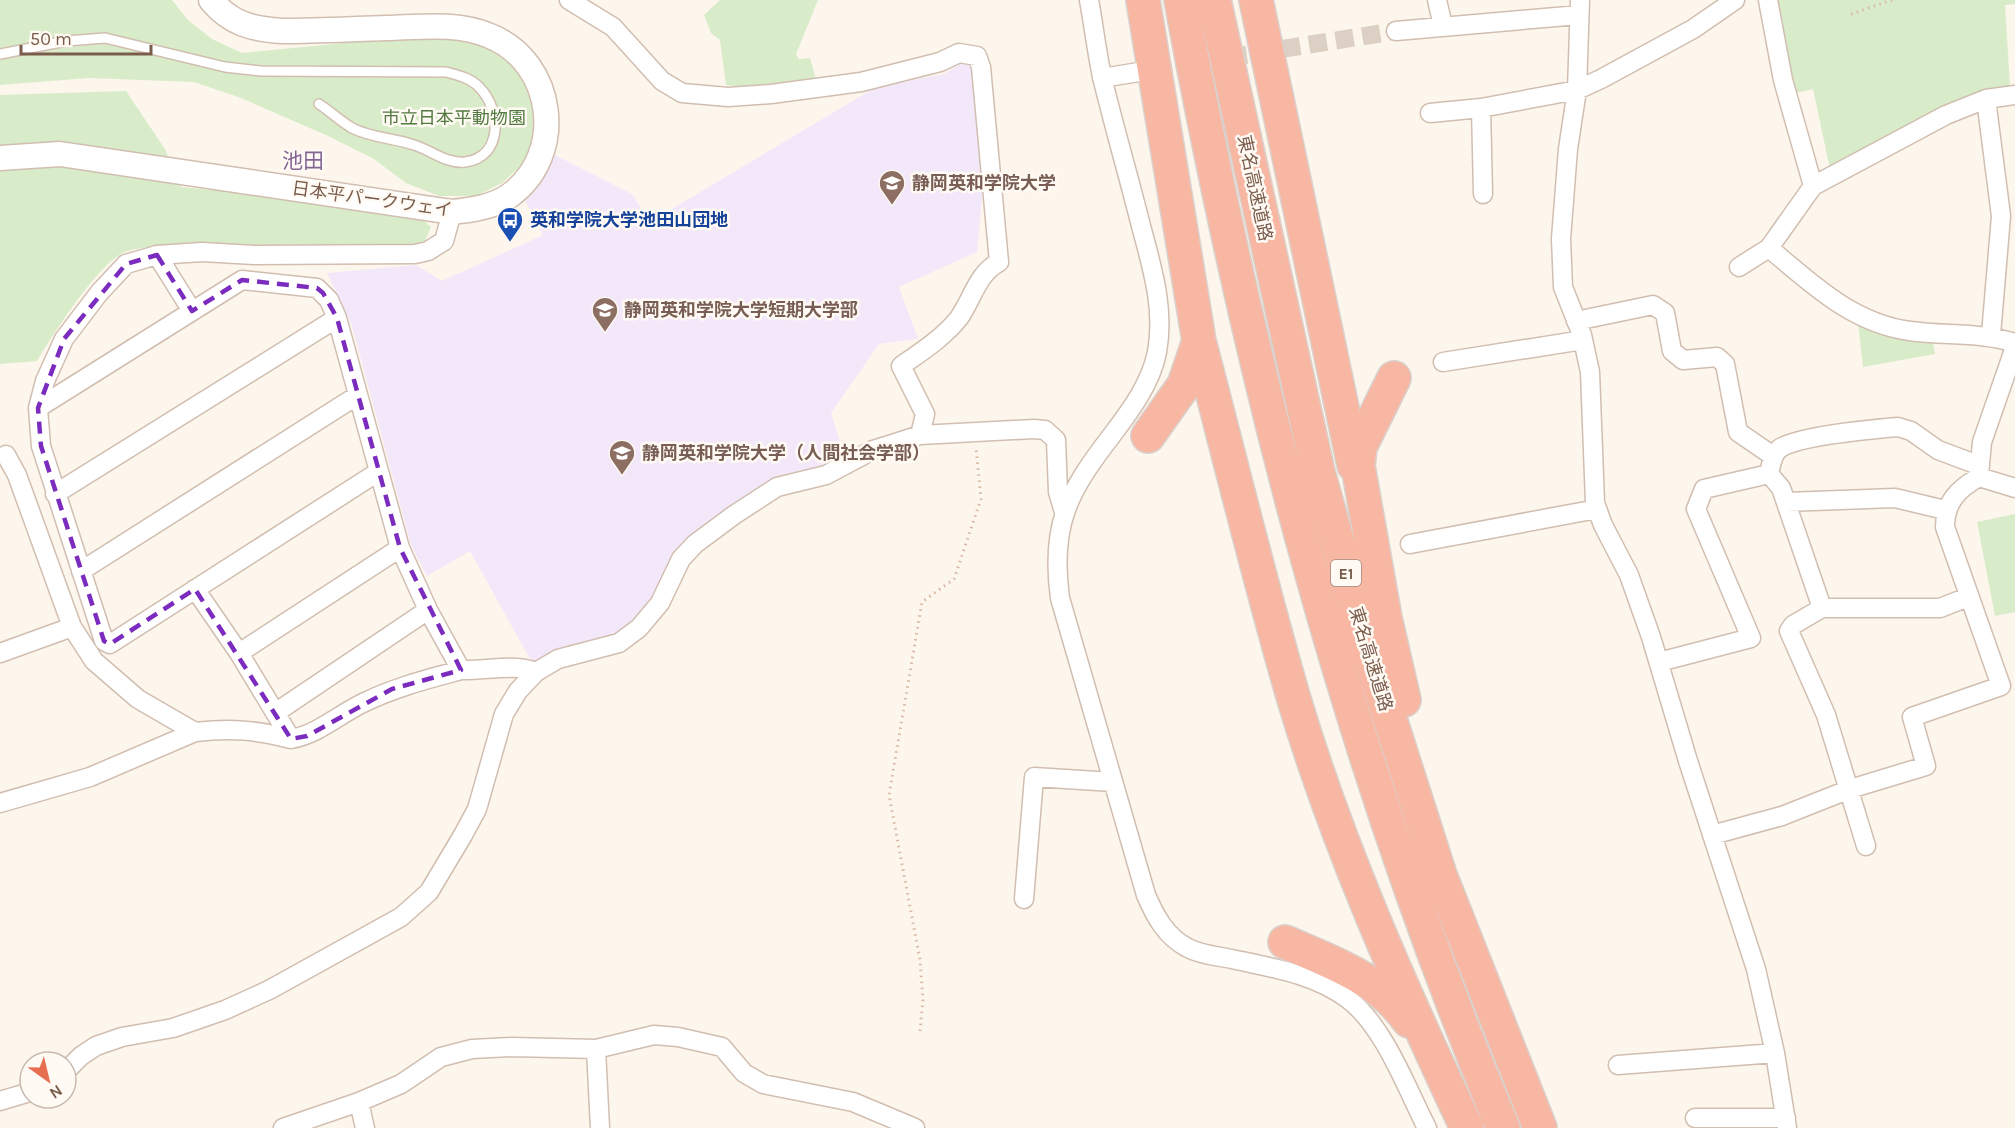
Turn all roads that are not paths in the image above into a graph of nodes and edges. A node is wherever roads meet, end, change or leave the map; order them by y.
1 (211, 0) edge
2 (569, 0) edge
3 (1089, 0) edge
4 (1143, 0) edge
5 (1181, 0) edge
6 (1214, 0) edge
7 (1256, 0) edge
8 (1437, 0) edge
9 (1735, 0) edge
10 (1768, 0) edge
11 (1580, 8) edge
12 (1443, 26) junction
13 (1396, 31) tunnel mouth
14 (0, 54) edge
15 (1139, 72) tunnel mouth
16 (1102, 78) junction
17 (1576, 90) junction
18 (2015, 95) edge
19 (1986, 99) junction
20 (318, 104) dead end
21 (1481, 108) junction
22 (1430, 113) dead end
23 (0, 158) edge
24 (1813, 186) junction
25 (1483, 194) dead end
26 (452, 212) junction
27 (1769, 248) junction
28 (158, 255) junction
29 (1739, 267) dead end
30 (192, 311) junction
31 (337, 318) junction
32 (1576, 321) junction
33 (1991, 335) junction
34 (1583, 340) junction
35 (1199, 341) junction
36 (2015, 342) edge
37 (2015, 347) edge
38 (1443, 362) dead end
39 (1394, 378) dead end
40 (358, 395) junction
41 (38, 408) junction
42 (920, 435) junction
43 (1148, 436) dead end
44 (6, 455) dead end
45 (1771, 465) junction
46 (1979, 471) junction
47 (378, 472) junction
48 (2015, 488) edge
49 (55, 494) junction
50 (1786, 502) junction
51 (1597, 509) junction
52 (1945, 510) junction
53 (1064, 512) junction
54 (1365, 515) junction
55 (1410, 544) dead end
56 (400, 548) junction
57 (81, 571) junction
58 (195, 589) junction
59 (1968, 597) junction
60 (1822, 608) junction
61 (428, 610) junction
62 (72, 627) junction
63 (0, 653) edge
64 (239, 653) junction
65 (1659, 662) junction
66 (461, 670) junction
67 (536, 672) junction
68 (2008, 682) edge
69 (275, 713) junction
70 (195, 732) junction
71 (291, 739) junction
72 (1113, 782) junction
73 (1850, 789) junction
74 (0, 803) edge
75 (1712, 835) junction
76 (1866, 846) dead end
77 (1024, 899) dead end
78 (1285, 942) dead end
79 (1471, 956) junction
80 (596, 1048) junction
81 (1775, 1053) junction
82 (78, 1059) edge
83 (1618, 1065) dead end
84 (18, 1096) edge
85 (0, 1101) edge
86 (359, 1102) junction
87 (1695, 1118) dead end
88 (1786, 1123) edge
89 (283, 1128) edge
90 (364, 1128) edge
91 (600, 1128) edge
92 (915, 1128) edge
93 (1427, 1128) edge
94 (1467, 1128) edge
95 (1503, 1128) edge
96 (1540, 1128) edge

1 - 26 street, 日本平パークウェイ
2 - 42 street
3 - 16 street
4 - 35 highway
5 - 95 highway, 東名高速道路 / E1
6 - 79 highway, 東名高速道路 / E1
7 - 54 highway
8 - 12 street
9 - 17 street
10 - 24 street
11 - 12 street
11 - 17 street
12 - 13 street
14 - 20 lane
15 - 16 street
16 - 53 street
17 - 21 street
17 - 32 street
18 - 19 street
19 - 24 street
19 - 33 street
21 - 22 street
21 - 25 street
23 - 26 street, 日本平パークウェイ
24 - 27 street
26 - 28 street
27 - 29 street
27 - 33 street
28 - 30 street
28 - 41 street
30 - 31 street
30 - 41 street
31 - 40 street
31 - 49 street
32 - 34 street
32 - 45 street
33 - 36 street
34 - 38 street
34 - 51 street
35 - 43 highway
35 - 94 highway
37 - 46 street
39 - 54 highway
40 - 47 street
40 - 57 street
41 - 49 street
42 - 53 street
42 - 67 street
44 - 62 street
45 - 46 street
45 - 50 street
45 - 65 street
46 - 48 street
46 - 52 street
47 - 56 street
47 - 58 street
49 - 57 street
50 - 52 street
50 - 60 street
51 - 55 street
51 - 65 street
52 - 59 street
53 - 72 street
54 - 79 highway
56 - 61 street
56 - 64 street
57 - 58 street
58 - 64 street
59 - 60 street
59 - 68 street
60 - 73 street
61 - 66 street
61 - 69 street
62 - 63 street
62 - 70 street
64 - 69 street
65 - 75 street
66 - 67 street
66 - 71 street
67 - 82 street
68 - 73 street
69 - 71 street
70 - 71 street
70 - 74 street
72 - 77 street
72 - 93 street
73 - 75 street
73 - 76 street
75 - 81 street
78 - 94 highway
79 - 96 highway, 東名高速道路 / E1
80 - 86 street
80 - 91 street
80 - 92 street
81 - 83 street
81 - 88 street
84 - 85 street
86 - 89 street
86 - 90 street
87 - 88 street

